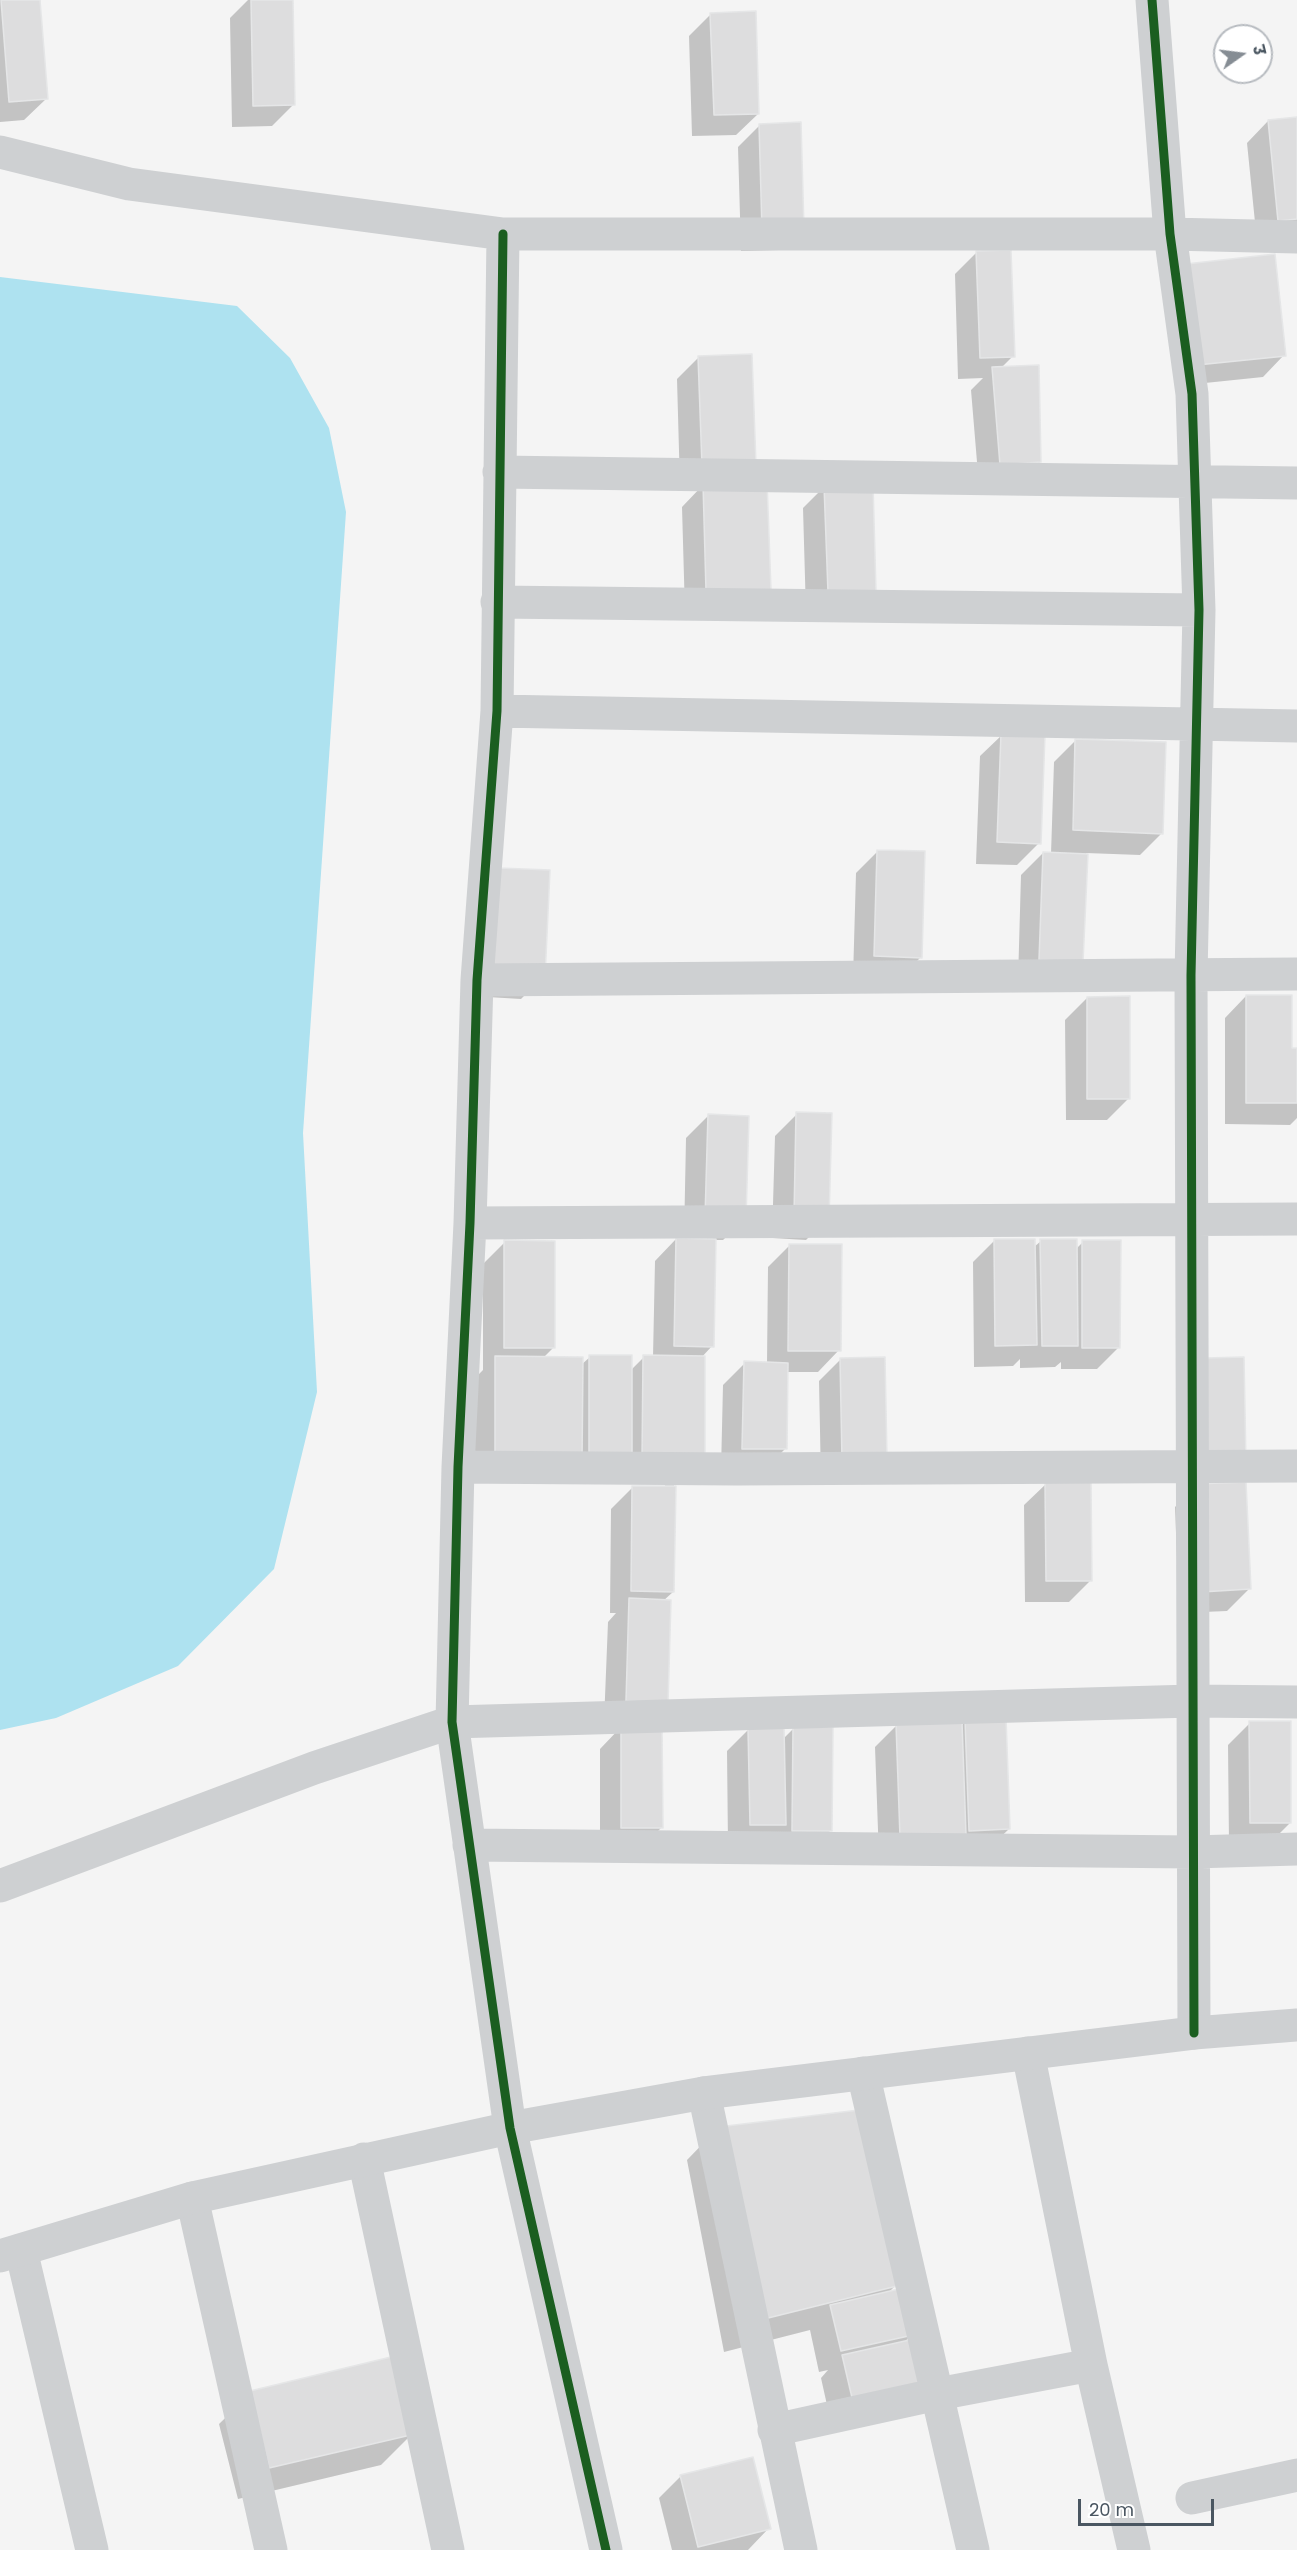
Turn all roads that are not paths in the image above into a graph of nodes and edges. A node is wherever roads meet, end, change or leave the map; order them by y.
1 (1152, 0) edge
2 (0, 152) edge
3 (503, 234) junction
4 (1170, 234) junction
5 (1297, 237) edge
6 (499, 472) junction
7 (1196, 481) junction
8 (1297, 483) edge
9 (497, 602) junction
10 (1199, 610) junction
11 (497, 711) junction
12 (1197, 726) junction
13 (1297, 726) edge
14 (1297, 974) edge
15 (1191, 975) junction
16 (477, 980) junction
17 (1192, 1219) junction
18 (1297, 1219) edge
19 (470, 1223) junction
20 (1297, 1466) edge
21 (458, 1467) junction
22 (1192, 1467) junction
23 (1192, 1701) junction
24 (1297, 1702) edge
25 (452, 1722) junction
26 (469, 1845) junction
27 (1297, 1849) edge
28 (1193, 1852) junction
29 (0, 1886) edge
30 (1297, 2025) edge
31 (1194, 2033) junction
32 (1028, 2052) junction
33 (863, 2073) junction
34 (705, 2093) junction
35 (510, 2128) junction
36 (364, 2159) junction
37 (192, 2198) junction
38 (10, 2253) edge
39 (1091, 2365) junction
40 (938, 2394) junction
41 (774, 2430) junction
42 (1297, 2475) edge
43 (1192, 2498) dead end
44 (92, 2550) edge
45 (271, 2550) edge
46 (448, 2550) edge
47 (606, 2550) edge
48 (801, 2550) edge
49 (973, 2550) edge
50 (1134, 2550) edge

1 - 4 street
2 - 3 street
3 - 4 street
3 - 6 street
4 - 5 street
4 - 7 street
6 - 7 street
6 - 9 street
7 - 8 street
7 - 10 street
9 - 10 street
9 - 11 street
10 - 12 street
11 - 12 street
11 - 16 street
12 - 13 street
12 - 15 street
14 - 15 street
15 - 16 street
15 - 17 street
16 - 19 street
17 - 18 street
17 - 19 street
17 - 22 street
19 - 21 street
20 - 22 street
21 - 22 street
21 - 25 street
22 - 23 street
23 - 24 street
23 - 25 street
23 - 28 street
25 - 26 street
25 - 29 street
26 - 28 street
26 - 35 street
27 - 28 street
28 - 31 street
30 - 31 street
31 - 32 street
32 - 33 street
32 - 39 street
33 - 34 street
33 - 40 street
34 - 35 street
34 - 41 street
35 - 36 street
35 - 47 street
36 - 37 street
36 - 46 street
37 - 38 street
37 - 45 street
38 - 44 street
39 - 40 street
39 - 50 street
40 - 41 street
40 - 49 street
41 - 48 street
42 - 43 street

